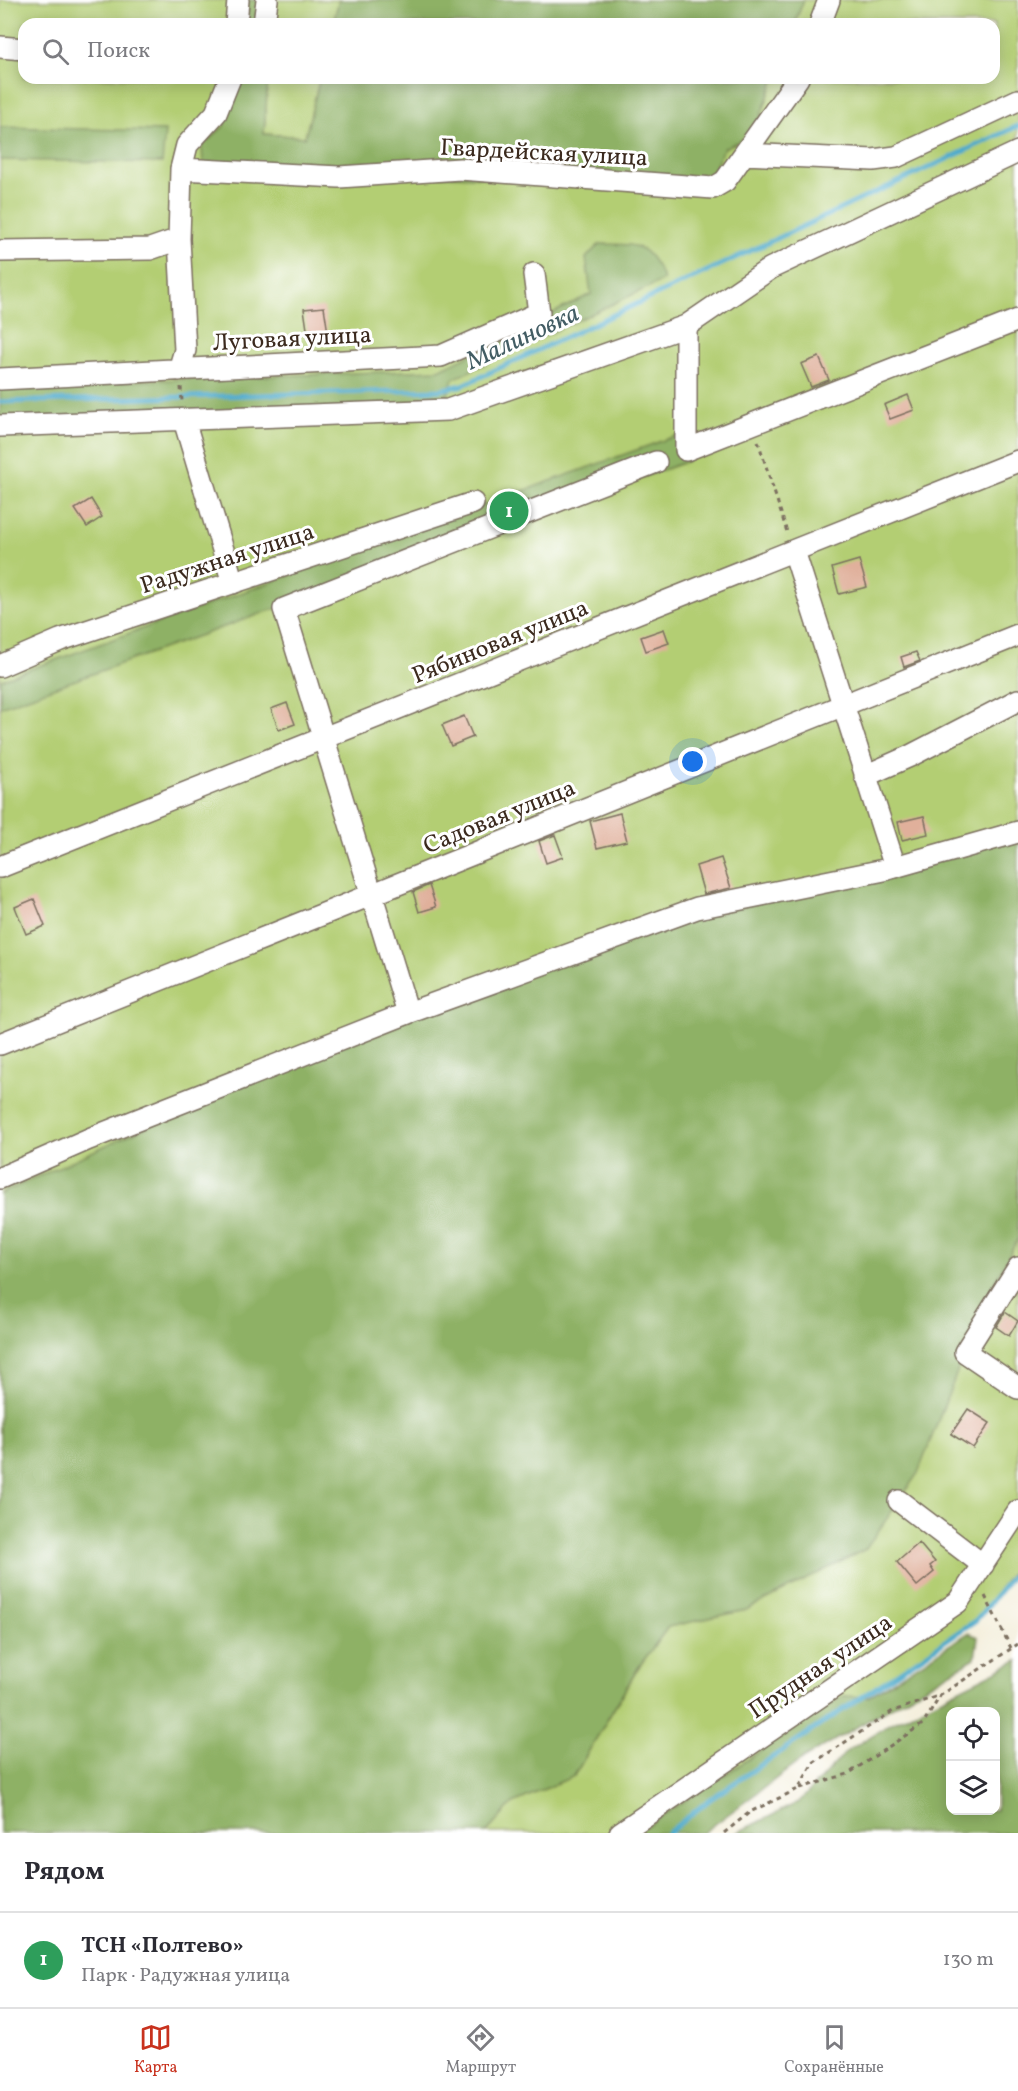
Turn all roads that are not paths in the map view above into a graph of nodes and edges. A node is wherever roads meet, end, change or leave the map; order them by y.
1 (238, 0) edge
2 (267, 0) edge
3 (829, 0) edge
4 (236, 18) edge
5 (265, 18) edge
6 (822, 18) edge
7 (0, 47) edge
8 (18, 48) edge
9 (228, 84) edge
10 (794, 84) edge
11 (1018, 100) edge
12 (1018, 152) edge
13 (744, 154) junction
14 (181, 169) junction
15 (179, 239) junction
16 (0, 251) edge
17 (534, 274) dead end
18 (1018, 320) edge
19 (686, 326) junction
20 (179, 370) junction
21 (0, 379) edge
22 (184, 420) junction
23 (0, 426) edge
24 (1018, 461) edge
25 (656, 462) dead end
26 (472, 503) dead end
27 (794, 551) junction
28 (233, 583) junction
29 (1018, 635) edge
30 (0, 666) edge
31 (1018, 700) edge
32 (842, 705) junction
33 (324, 738) junction
34 (865, 776) junction
35 (1018, 832) edge
36 (0, 867) edge
37 (895, 867) junction
38 (372, 895) junction
39 (408, 1013) junction
40 (0, 1044) edge
41 (0, 1179) edge
42 (1018, 1268) edge
43 (1018, 1388) edge
44 (899, 1501) dead end
45 (1018, 1511) edge
46 (983, 1565) junction
47 (620, 1833) edge

1 - 4 street
2 - 5 street
3 - 6 street
7 - 8 street
9 - 14 street
10 - 13 street, Гвардейская улица
11 - 13 street
12 - 19 street
13 - 14 street, Гвардейская улица
14 - 15 street
15 - 16 street
15 - 20 street
17 - 20 street, Луговая улица
18 - 19 street
19 - 22 street
20 - 21 street, Луговая улица
22 - 23 street
22 - 28 street
24 - 27 street, Рябиновая улица
25 - 33 street
26 - 28 street, Радужная улица
27 - 32 street
27 - 33 street, Рябиновая улица
28 - 30 street, Радужная улица
29 - 32 street, Садовая улица
31 - 34 street
32 - 34 street
32 - 38 street, Садовая улица
33 - 36 street, Рябиновая улица
33 - 38 street
34 - 37 street
35 - 37 street
37 - 39 street
38 - 39 street
38 - 40 street, Садовая улица
39 - 41 street
42 - 43 street
44 - 46 street
45 - 46 street, Прудная улица
46 - 47 street, Прудная улица

